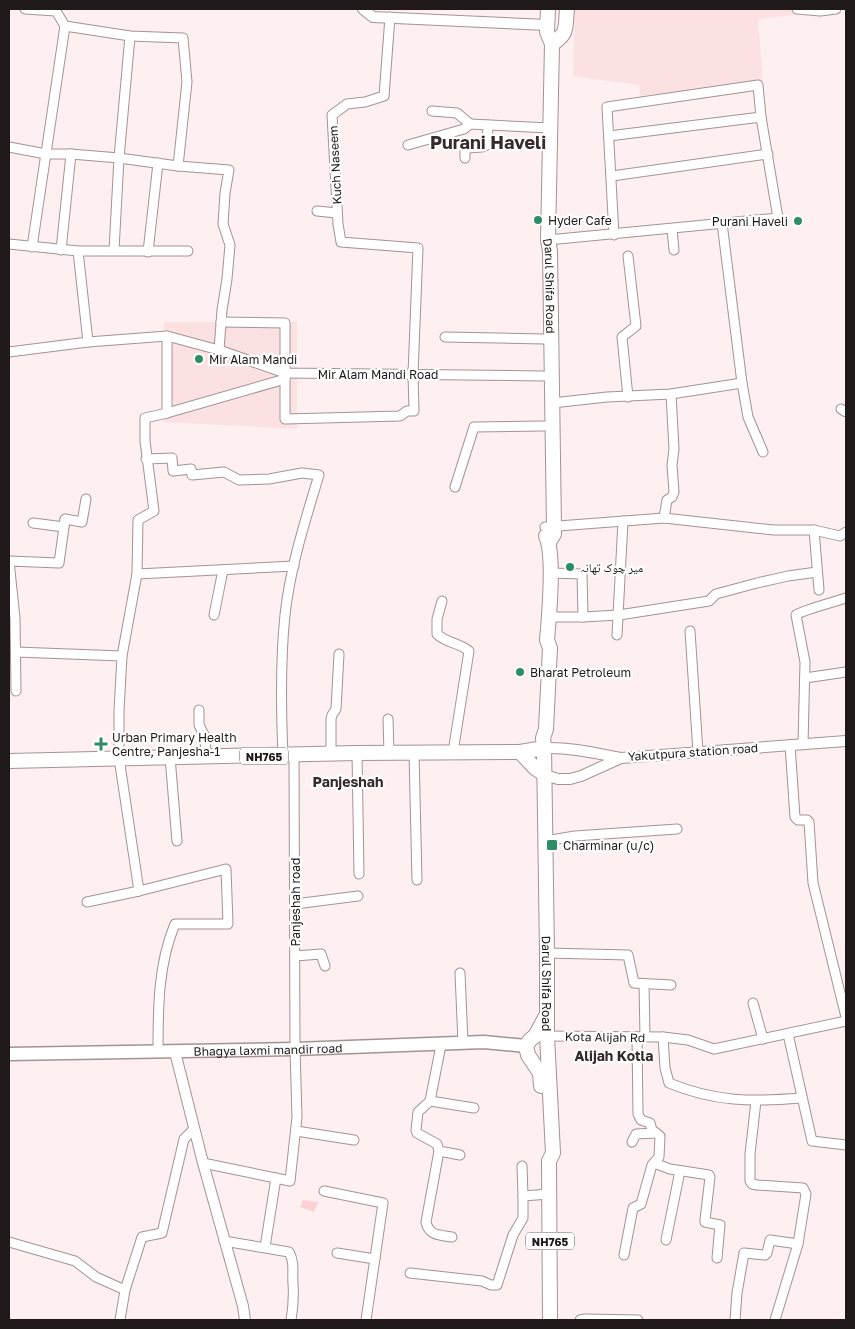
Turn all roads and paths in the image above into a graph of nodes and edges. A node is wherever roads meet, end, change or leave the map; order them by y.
1 (25, 9) edge
2 (363, 9) edge
3 (548, 9) edge
4 (567, 9) edge
5 (797, 9) edge
6 (836, 9) edge
7 (820, 10) edge
8 (390, 17) junction
9 (547, 25) junction
10 (65, 26) junction
11 (130, 36) junction
12 (552, 44) junction
13 (432, 111) dead end
14 (761, 117) junction
15 (470, 124) junction
16 (488, 125) junction
17 (550, 128) junction
18 (609, 136) junction
19 (408, 145) dead end
20 (9, 147) edge
21 (46, 154) junction
22 (71, 154) junction
23 (768, 154) junction
24 (119, 158) junction
25 (465, 158) dead end
26 (158, 164) junction
27 (178, 166) junction
28 (612, 176) junction
29 (317, 212) dead end
30 (338, 213) junction
31 (722, 223) junction
32 (672, 228) junction
33 (614, 235) junction
34 (548, 242) junction
35 (9, 244) edge
36 (32, 247) junction
37 (61, 250) junction
38 (114, 250) junction
39 (674, 250) dead end
40 (78, 251) junction
41 (188, 251) dead end
42 (148, 252) junction
43 (628, 256) dead end
44 (221, 322) junction
45 (167, 336) junction
46 (445, 337) dead end
47 (544, 339) junction
48 (88, 342) junction
49 (219, 350) junction
50 (9, 352) edge
51 (413, 374) junction
52 (285, 376) junction
53 (544, 376) junction
54 (742, 383) junction
55 (671, 394) junction
56 (628, 397) junction
57 (552, 403) junction
58 (167, 413) junction
59 (544, 426) junction
60 (763, 452) dead end
61 (146, 459) junction
62 (455, 487) dead end
63 (86, 499) dead end
64 (664, 518) junction
65 (623, 521) junction
66 (33, 523) dead end
67 (64, 527) junction
68 (814, 530) junction
69 (846, 532) edge
70 (550, 533) junction
71 (9, 560) edge
72 (294, 566) junction
73 (223, 570) junction
74 (817, 572) junction
75 (550, 573) junction
76 (137, 574) junction
77 (818, 590) dead end
78 (846, 598) edge
79 (442, 601) dead end
80 (11, 605) edge
81 (214, 615) dead end
82 (619, 615) junction
83 (549, 617) junction
84 (583, 617) junction
85 (690, 631) dead end
86 (616, 635) dead end
87 (16, 652) junction
88 (339, 654) dead end
89 (122, 656) junction
90 (846, 672) edge
91 (805, 678) junction
92 (16, 691) dead end
93 (199, 710) dead end
94 (388, 719) dead end
95 (846, 741) edge
96 (544, 743) junction
97 (803, 744) junction
98 (790, 745) junction
99 (414, 752) junction
100 (453, 752) junction
101 (520, 752) junction
102 (698, 752) junction
103 (357, 753) junction
104 (389, 753) junction
105 (331, 754) junction
106 (289, 756) junction
107 (170, 757) junction
108 (207, 757) junction
109 (119, 758) junction
110 (620, 758) junction
111 (9, 761) edge
112 (545, 775) junction
113 (677, 829) dead end
114 (177, 841) dead end
115 (545, 841) junction
116 (359, 874) dead end
117 (418, 880) dead end
118 (139, 891) junction
119 (358, 896) dead end
120 (87, 902) dead end
121 (295, 904) junction
122 (548, 953) junction
123 (295, 956) junction
124 (325, 966) dead end
125 (460, 973) dead end
126 (644, 984) junction
127 (672, 985) dead end
128 (753, 1004) dead end
129 (846, 1017) edge
130 (846, 1021) edge
131 (788, 1034) junction
132 (641, 1037) junction
133 (663, 1037) junction
134 (536, 1039) junction
135 (763, 1039) junction
136 (463, 1043) junction
137 (441, 1045) junction
138 (295, 1049) junction
139 (158, 1052) junction
140 (175, 1052) junction
141 (9, 1054) edge
142 (801, 1098) junction
143 (430, 1101) junction
144 (756, 1101) junction
145 (474, 1108) dead end
146 (194, 1128) junction
147 (296, 1132) junction
148 (656, 1133) junction
149 (354, 1140) dead end
150 (632, 1142) dead end
151 (846, 1145) edge
152 (439, 1151) junction
153 (460, 1155) dead end
154 (549, 1161) junction
155 (203, 1163) junction
156 (654, 1163) junction
157 (522, 1166) dead end
158 (680, 1172) junction
159 (276, 1178) junction
160 (324, 1191) dead end
161 (549, 1194) junction
162 (523, 1196) junction
163 (452, 1237) dead end
164 (224, 1240) junction
165 (666, 1240) dead end
166 (9, 1242) edge
167 (798, 1244) junction
168 (266, 1247) junction
169 (337, 1253) dead end
170 (624, 1255) dead end
171 (717, 1258) dead end
172 (375, 1259) junction
173 (410, 1273) dead end
174 (125, 1290) junction
175 (120, 1320) edge
176 (245, 1320) edge
177 (291, 1320) edge
178 (366, 1320) edge
179 (550, 1320) edge
180 (580, 1320) edge
181 (638, 1320) edge
182 (735, 1320) edge
183 (775, 1320) edge

1 - 10 street
2 - 8 street
3 - 9 main road, Darul Shifa Road
4 - 12 main road
5 - 7 street
6 - 7 street
8 - 9 street
8 - 30 street, Kuch Naseem
9 - 12 main road, Darul Shifa Road
10 - 11 street
10 - 21 street
11 - 24 street
11 - 27 street
12 - 17 main road, Darul Shifa Road
13 - 15 street
14 - 18 street
14 - 18 street
14 - 23 street
15 - 16 street
15 - 19 street
16 - 17 street
16 - 25 street
17 - 34 main road, Darul Shifa Road
18 - 28 street
20 - 21 street
21 - 22 street
21 - 36 street
22 - 24 street
22 - 37 street
23 - 28 street
23 - 31 street
24 - 26 street
24 - 38 street
26 - 27 street
26 - 42 street
27 - 44 street
28 - 33 street
29 - 30 street
30 - 51 street, Kuch Naseem
31 - 32 street
31 - 54 street
32 - 33 street
32 - 39 street
33 - 34 street
34 - 47 main road
34 - 57 main road, Darul Shifa Road
35 - 36 street
36 - 37 street
37 - 40 street
38 - 40 street
38 - 42 street
40 - 48 street
41 - 42 street
43 - 56 street
44 - 49 street
44 - 52 street
45 - 48 street, Mir Alam Mandi Road
45 - 49 street, Mir Alam Mandi Road
45 - 58 street
46 - 47 street
47 - 53 main road
48 - 50 street, Mir Alam Mandi Road
49 - 52 street, Mir Alam Mandi Road
51 - 52 street, Mir Alam Mandi Road
51 - 52 street
51 - 53 street, Mir Alam Mandi Road
52 - 58 street
53 - 59 main road
54 - 55 street
54 - 60 street
55 - 56 street
55 - 64 street
56 - 57 street
57 - 70 main road, Darul Shifa Road
58 - 61 street
59 - 62 street
59 - 70 main road
61 - 72 street, Panjeshah road
61 - 76 street
63 - 67 street
64 - 65 street
64 - 68 street
65 - 70 street
65 - 82 street
66 - 67 street
67 - 71 street
68 - 69 street
68 - 74 street
70 - 75 main road, Darul Shifa Road
71 - 80 street
72 - 73 street
72 - 106 street, Panjeshah road
73 - 76 street
73 - 81 street
74 - 77 street
74 - 82 street
75 - 83 main road, Darul Shifa Road
75 - 84 street
76 - 89 street
78 - 91 street
79 - 100 street
80 - 87 street
82 - 84 street
82 - 86 street
83 - 84 street
83 - 96 main road, Darul Shifa Road
85 - 102 street
87 - 89 street
87 - 92 street
88 - 105 street
89 - 109 street
90 - 91 street
91 - 97 street
93 - 108 street
94 - 104 street
95 - 97 street, Yakutpura station road
96 - 101 main road, NH765
96 - 110 street
96 - 112 main road, Darul Shifa Road / NH765
97 - 98 street, Yakutpura station road
98 - 102 street, Yakutpura station road
98 - 129 street
99 - 100 main road, NH765
99 - 104 main road, NH765
99 - 117 street
100 - 101 main road, NH765
101 - 112 main road
102 - 110 street, Yakutpura station road
103 - 104 main road, NH765
103 - 105 main road, NH765
103 - 116 street
105 - 106 main road, NH765
106 - 108 main road, NH765
106 - 121 street, Panjeshah road
107 - 108 main road, NH765
107 - 109 main road, NH765
107 - 114 street
109 - 111 main road, NH765
109 - 118 street
110 - 112 street, Yakutpura station road
112 - 115 main road, Darul Shifa Road / NH765
113 - 115 street
115 - 122 main road, Darul Shifa Road / NH765
118 - 120 street
118 - 139 street
119 - 121 street
121 - 123 street, Panjeshah road
122 - 126 street
122 - 134 main road, Darul Shifa Road / NH765
123 - 124 street
123 - 138 street, Panjeshah road
125 - 136 street
126 - 127 street
126 - 132 street
128 - 135 street
130 - 131 street, Kota Alijah Rd
131 - 135 street, Kota Alijah Rd
131 - 142 street
132 - 133 street, Kota Alijah Rd
132 - 134 street, Kota Alijah Rd
132 - 148 street
133 - 135 street, Kota Alijah Rd
133 - 144 street
134 - 136 main road, Bhagya laxmi mandir road
134 - 154 main road, Darul Shifa Road / NH765
134 - 154 main road, NH765
136 - 137 main road, Bhagya laxmi mandir road
137 - 138 main road, Bhagya laxmi mandir road
137 - 143 street
138 - 140 main road, Bhagya laxmi mandir road
138 - 147 street, Panjeshah road
139 - 140 main road, Bhagya laxmi mandir road
139 - 141 main road, Bhagya laxmi mandir road
140 - 146 street
142 - 144 street
142 - 151 street
143 - 145 street
143 - 152 street
144 - 167 street
146 - 155 street
146 - 174 street
147 - 149 street
147 - 159 street, Panjeshah road
148 - 150 street
148 - 156 street
152 - 153 street
152 - 163 street
154 - 161 main road, Darul Shifa Road / NH765
155 - 159 street
155 - 164 street
156 - 158 street
156 - 170 street
157 - 162 street
158 - 165 street
158 - 171 street
159 - 168 street
160 - 172 street
161 - 162 street
161 - 179 main road, Darul Shifa Road / NH765
162 - 173 street
164 - 168 street
164 - 176 street
166 - 174 street
167 - 182 street
167 - 183 street
168 - 177 street
169 - 172 street
172 - 178 street
174 - 175 street
180 - 181 street

